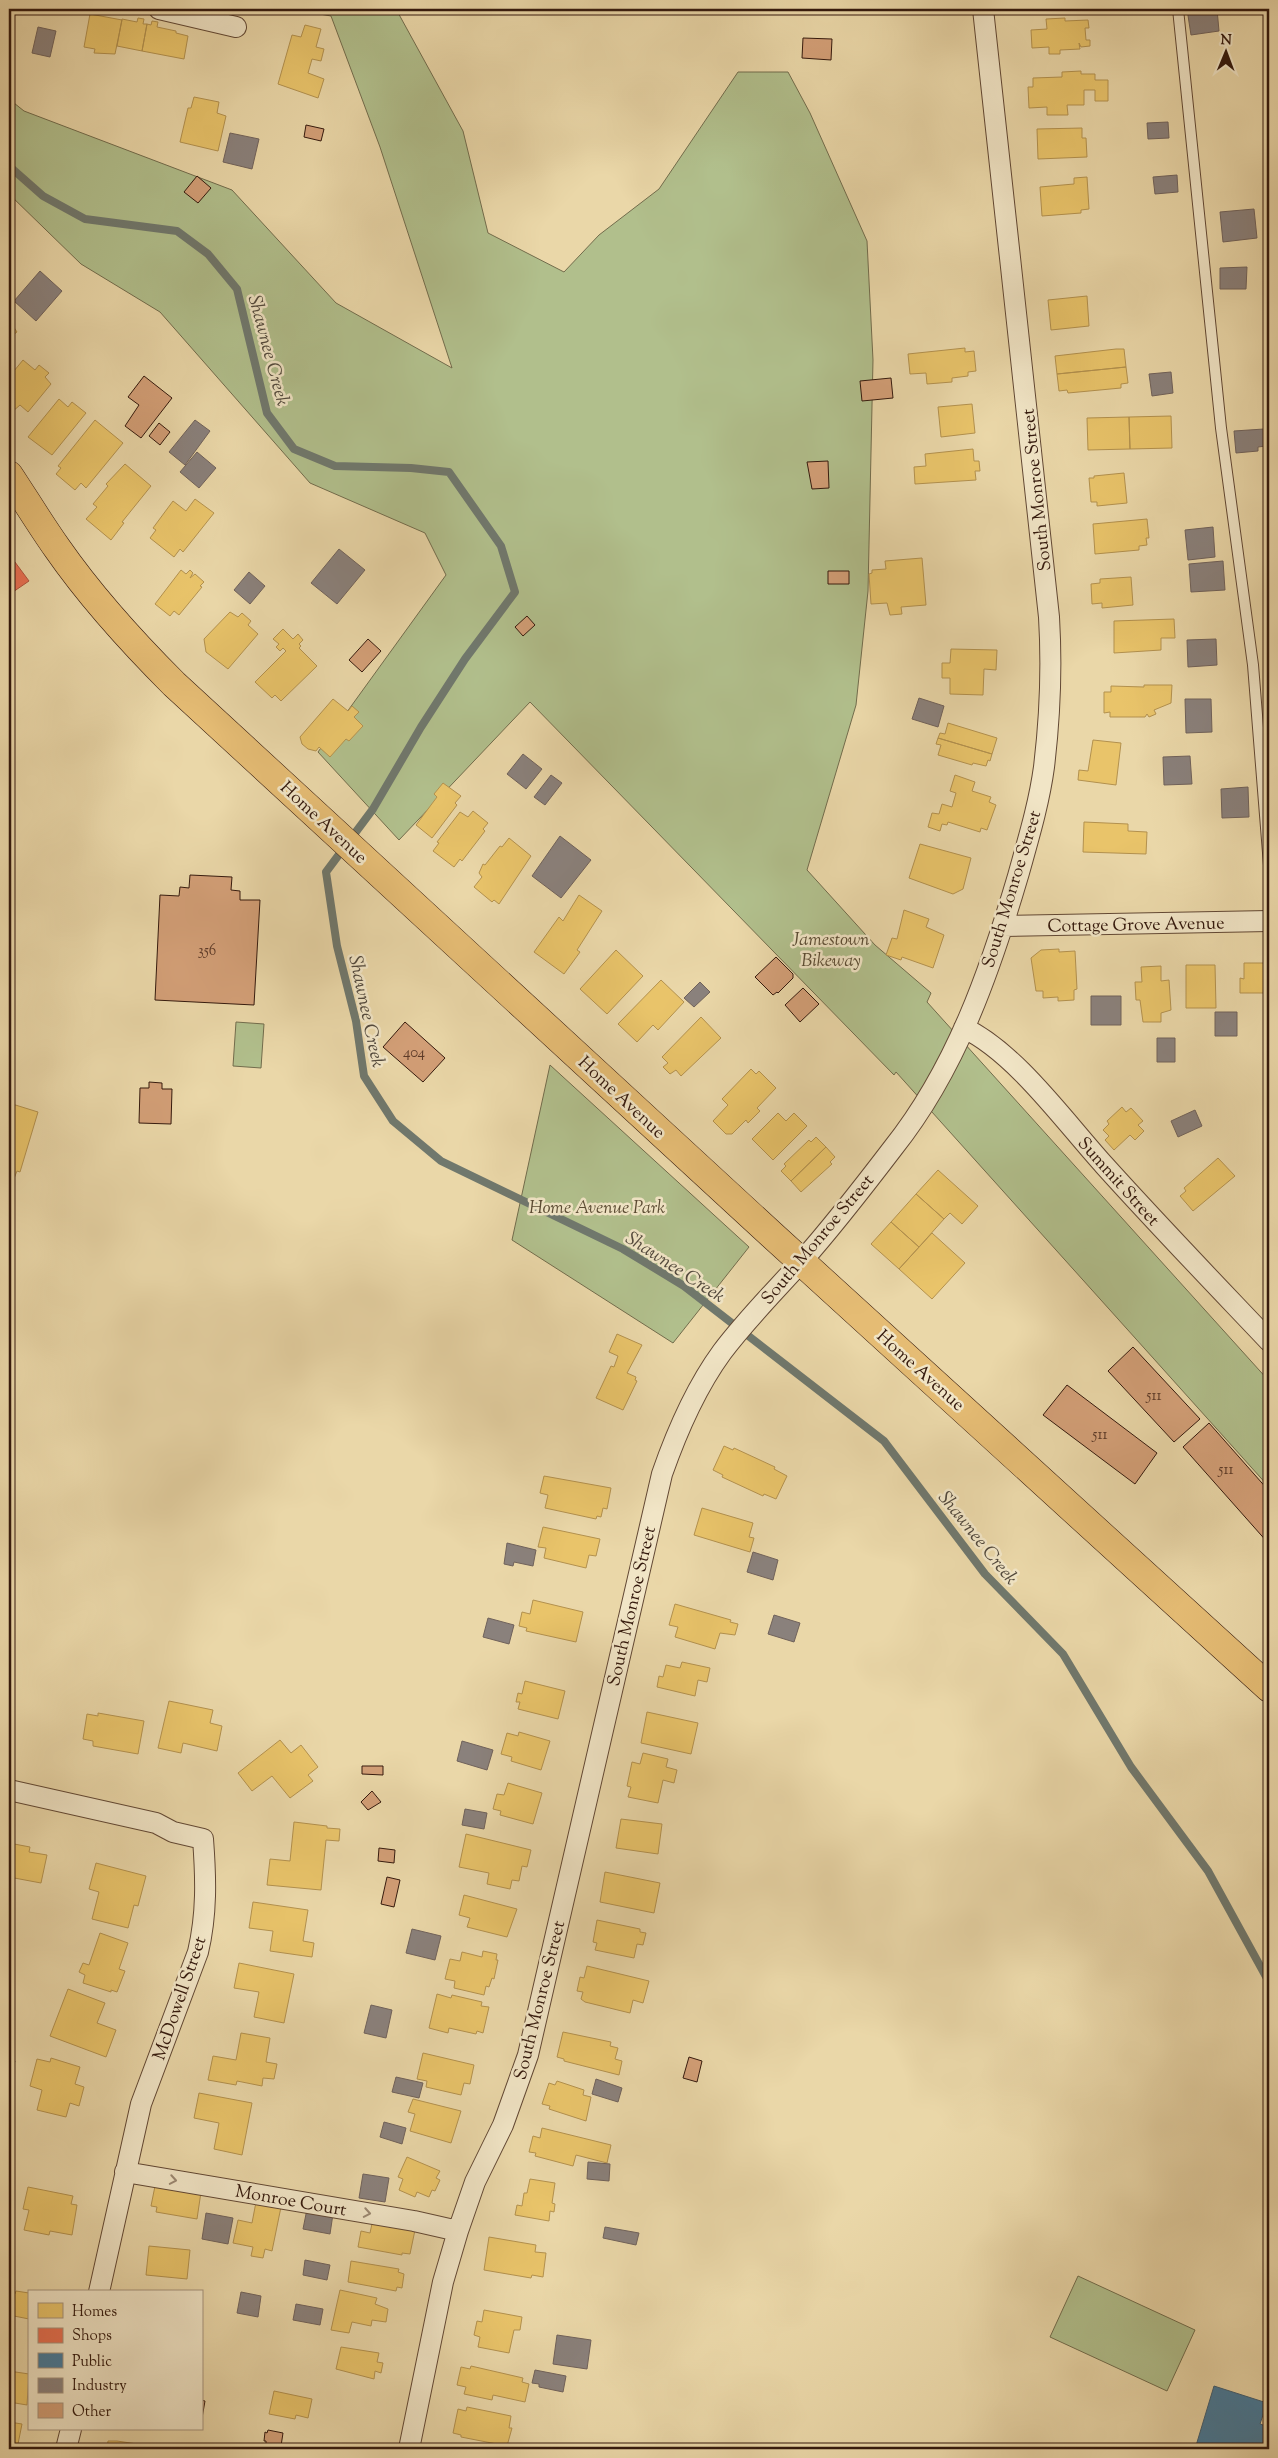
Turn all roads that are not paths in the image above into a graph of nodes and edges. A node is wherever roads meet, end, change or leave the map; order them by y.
1 (159, 9) edge
2 (983, 9) edge
3 (1178, 9) edge
4 (236, 27) dead end
5 (9, 475) edge
6 (1269, 866) edge
7 (1269, 921) edge
8 (1003, 926) junction
9 (964, 1028) junction
10 (802, 1262) junction
11 (1269, 1341) edge
12 (1269, 1688) edge
13 (9, 1790) edge
14 (124, 2172) junction
15 (458, 2231) junction
16 (100, 2290) edge
17 (71, 2430) edge
18 (66, 2449) edge
19 (409, 2449) edge

1 - 4 street
2 - 8 street, South Monroe Street
3 - 6 lane
5 - 10 main road, Home Avenue
7 - 8 street, Cottage Grove Avenue
8 - 9 street, South Monroe Street
9 - 10 street, South Monroe Street
9 - 11 street, Summit Street
10 - 12 main road, Home Avenue
10 - 15 street, South Monroe Street
13 - 14 street, McDowell Street
14 -> 15 street, Monroe Court
14 - 16 street, McDowell Street
15 - 19 street, South Monroe Street
17 - 18 street

